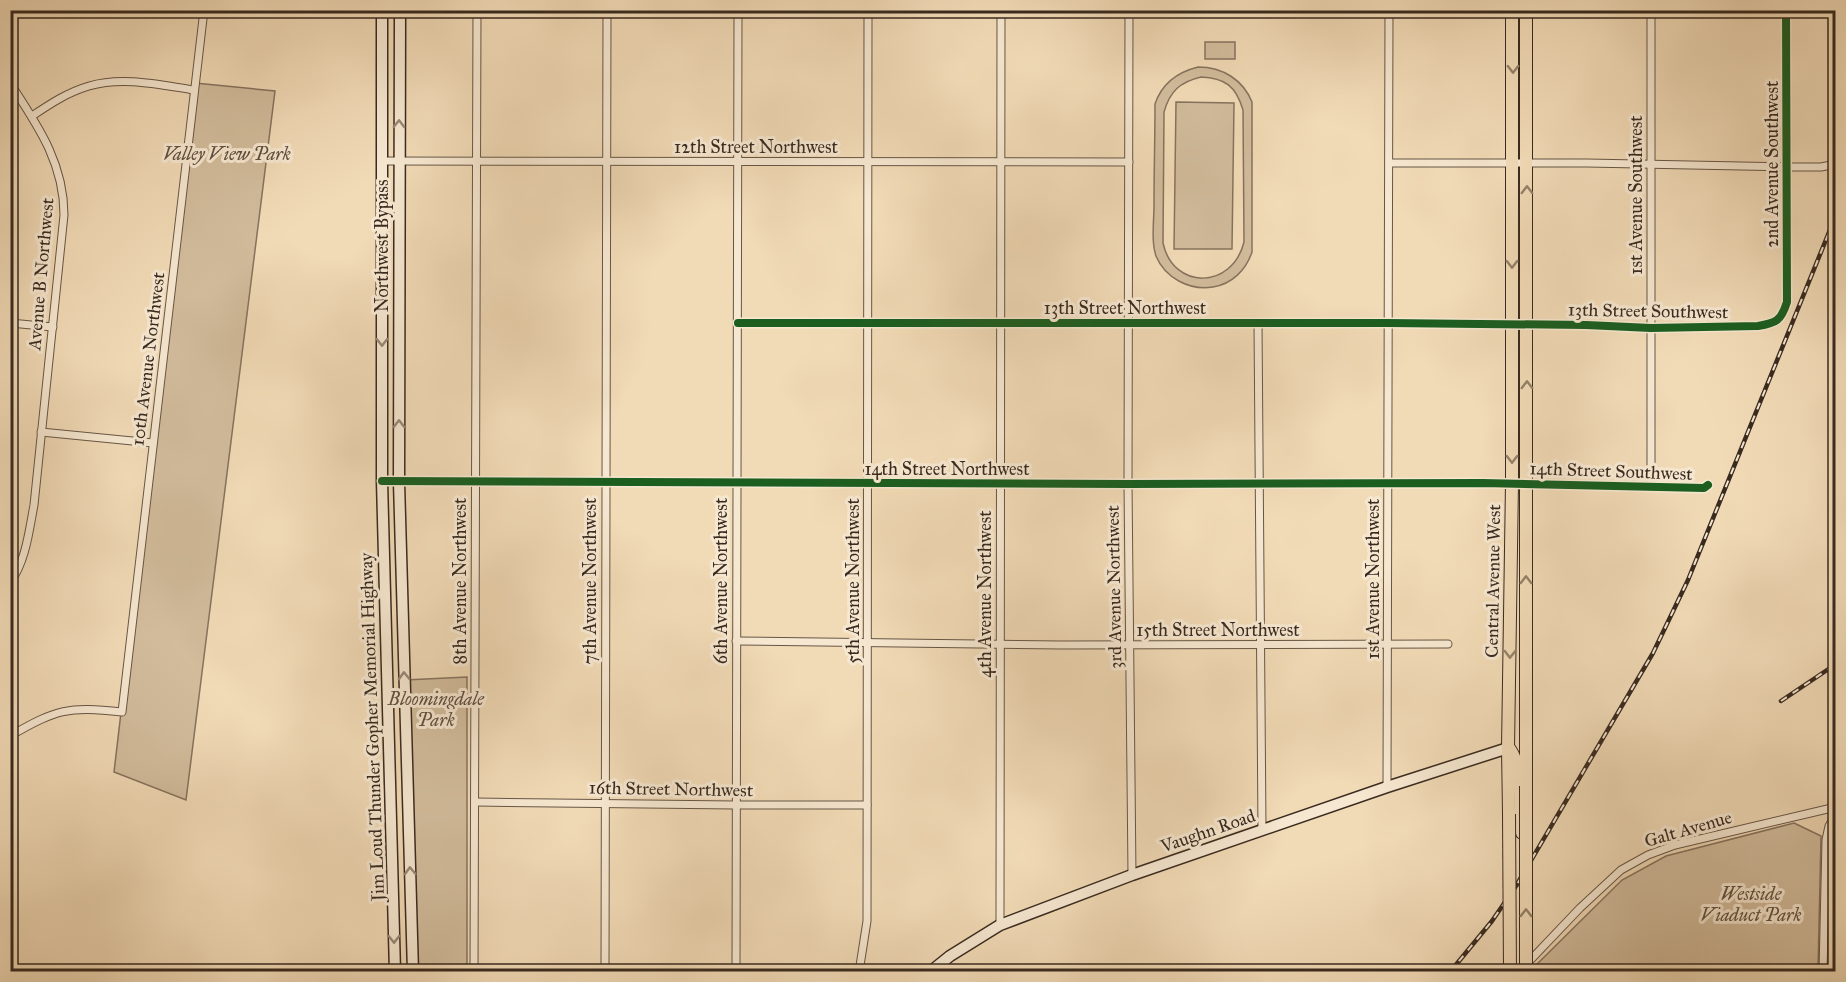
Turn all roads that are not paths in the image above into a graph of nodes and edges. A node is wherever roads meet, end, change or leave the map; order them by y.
1 (204, 10) edge
2 (382, 10) edge
3 (400, 10) edge
4 (477, 10) edge
5 (607, 10) edge
6 (738, 10) edge
7 (868, 10) edge
8 (1001, 10) edge
9 (1129, 10) edge
10 (1389, 10) edge
11 (1512, 10) edge
12 (1526, 10) edge
13 (1651, 10) edge
14 (1786, 10) edge
15 (10, 83) edge
16 (194, 90) junction
17 (32, 116) junction
18 (383, 161) junction
19 (399, 161) junction
20 (476, 161) junction
21 (606, 162) junction
22 (868, 162) junction
23 (1001, 162) junction
24 (1129, 162) junction
25 (738, 163) junction
26 (1389, 163) junction
27 (1513, 163) junction
28 (1527, 163) junction
29 (1836, 164) edge
30 (1651, 165) junction
31 (1787, 167) junction
32 (1782, 316) joint
33 (867, 322) junction
34 (10, 323) edge
35 (738, 323) junction
36 (1000, 323) junction
37 (1128, 323) junction
38 (1258, 323) junction
39 (1388, 323) junction
40 (1512, 325) junction
41 (1527, 325) junction
42 (53, 327) junction
43 (1651, 328) junction
44 (42, 432) junction
45 (153, 443) junction
46 (382, 481) junction
47 (399, 482) junction
48 (605, 482) junction
49 (475, 483) junction
50 (736, 483) junction
51 (868, 483) junction
52 (1260, 483) junction
53 (1388, 483) junction
54 (1512, 483) junction
55 (1527, 483) junction
56 (1000, 484) junction
57 (1128, 484) junction
58 (1708, 485) dead end
59 (1651, 487) junction
60 (10, 583) edge
61 (736, 641) junction
62 (868, 643) junction
63 (1000, 644) junction
64 (1261, 644) junction
65 (1448, 644) dead end
66 (1130, 645) junction
67 (1388, 645) junction
68 (1526, 645) junction
69 (10, 736) edge
70 (1508, 748) junction
71 (1387, 787) junction
72 (1522, 788) junction
73 (475, 802) junction
74 (605, 803) junction
75 (867, 805) junction
76 (735, 806) junction
77 (1836, 807) edge
78 (1836, 814) edge
79 (1262, 830) junction
80 (1132, 875) junction
81 (1000, 926) junction
82 (395, 972) edge
83 (413, 972) edge
84 (474, 972) edge
85 (605, 972) edge
86 (736, 972) edge
87 (859, 972) edge
88 (930, 972) edge
89 (1510, 972) edge
90 (1519, 972) edge
91 (1526, 972) edge
92 (1823, 972) edge

1 - 16 street, 10th Avenue Northwest
2 - 18 main road, Northwest Bypass
19 -> 3 main road, Northwest Bypass
4 - 20 street, 8th Avenue Northwest
5 - 21 street, 7th Avenue Northwest
6 - 25 street, 6th Avenue Northwest
7 - 22 street, 5th Avenue Northwest
8 - 23 street, 4th Avenue Northwest
9 - 24 street, 3rd Avenue Northwest
10 - 26 street, 1st Avenue Northwest
11 -> 27 highway, Central Avenue West
12 - 28 highway, Central Avenue West
13 - 30 street, 1st Avenue Southwest
14 - 31 street, 2nd Avenue Southwest
15 - 17 street, Avenue B Northwest
16 - 17 street
16 - 45 street, 10th Avenue Northwest
17 - 42 street, Avenue B Northwest
18 - 19 street, 12th Street Northwest
18 -> 46 main road, Northwest Bypass
19 - 20 street, 12th Street Northwest
47 -> 19 main road, Northwest Bypass
20 - 21 street, 12th Street Northwest
20 - 49 street, 8th Avenue Northwest
21 - 25 street, 12th Street Northwest
21 - 48 street, 7th Avenue Northwest
22 - 23 street, 12th Street Northwest
22 - 25 street, 12th Street Northwest
22 - 33 street, 5th Avenue Northwest
23 - 24 street, 12th Street Northwest
23 - 36 street, 4th Avenue Northwest
24 - 37 street, 3rd Avenue Northwest
25 - 35 street, 6th Avenue Northwest
26 - 27 street
26 - 39 street, 1st Avenue Northwest
27 - 28 street
27 -> 40 highway, Central Avenue West
28 - 30 street
41 -> 28 highway, Central Avenue West
29 - 31 street
30 - 31 street
30 - 43 street, 1st Avenue Southwest
31 - 32 street, 2nd Avenue Southwest
32 - 43 street, 13th Street Southwest
33 - 35 street, 13th Street Northwest
33 - 36 street, 13th Street Northwest
33 - 51 street, 5th Avenue Northwest
34 - 42 street
35 - 50 street, 6th Avenue Northwest
36 - 37 street, 13th Street Northwest
36 - 56 street, 4th Avenue Northwest
37 - 38 street, 13th Street Northwest
37 - 57 street, 3rd Avenue Northwest
38 - 39 street, 13th Street Northwest
38 - 52 street
39 - 40 street, 13th Street Northwest
39 - 53 street, 1st Avenue Northwest
40 - 41 street, 13th Street Southwest
40 -> 54 highway, Central Avenue West
41 - 43 street, 13th Street Southwest
55 -> 41 highway, Central Avenue West
42 - 44 street, Avenue B Northwest
43 - 59 street, 1st Avenue Southwest
44 - 45 street
44 - 60 street, Avenue B Northwest
45 - 69 street, 10th Avenue Northwest
46 - 47 street, 14th Street Northwest
46 -> 82 main road, Jim Loud Thunder Gopher Memorial Highway
47 - 49 street, 14th Street Northwest
83 -> 47 main road, Jim Loud Thunder Gopher Memorial Highway
48 - 49 street, 14th Street Northwest
48 - 50 street, 14th Street Northwest
48 - 74 street, 7th Avenue Northwest
49 - 73 street, 8th Avenue Northwest
50 - 51 street, 14th Street Northwest
50 - 61 street, 6th Avenue Northwest
51 - 56 street, 14th Street Northwest
51 - 62 street, 5th Avenue Northwest
52 - 53 street, 14th Street Northwest
52 - 57 street, 14th Street Northwest
52 - 64 street
53 - 54 street, 14th Street Northwest
53 - 67 street, 1st Avenue Northwest
54 - 55 street, 14th Street Southwest
54 -> 70 highway, Central Avenue West
55 - 59 street, 14th Street Southwest
68 -> 55 highway, Central Avenue West
56 - 57 street, 14th Street Northwest
56 - 63 street, 4th Avenue Northwest
57 - 66 street, 3rd Avenue Northwest
58 - 59 street, 14th Street Southwest
61 - 62 street, 15th Street Northwest
61 - 76 street, 6th Avenue Northwest
62 - 63 street, 15th Street Northwest
62 - 75 street, 5th Avenue Northwest
63 - 66 street, 15th Street Northwest
63 - 81 street, 4th Avenue Northwest
64 - 66 street, 15th Street Northwest
64 - 67 street, 15th Street Northwest
64 - 79 street
65 - 67 street, 15th Street Northwest
66 - 80 street, 3rd Avenue Northwest
67 - 71 street, 1st Avenue Northwest
68 - 70 highway
68 - 72 highway, Central Avenue West
70 - 71 main road, Vaughn Road
70 - 72 highway
70 - 89 highway, Central Avenue West, bridge
71 - 79 main road, Vaughn Road
91 -> 72 highway, Central Avenue West, bridge
73 - 74 street, 16th Street Northwest
73 - 84 street, 8th Avenue Northwest
74 - 76 street, 16th Street Northwest
74 - 85 street, 7th Avenue Northwest
75 - 76 street, 16th Street Northwest
75 - 87 street, 5th Avenue Northwest
76 - 86 street, 6th Avenue Northwest
77 - 90 street, Galt Avenue
78 - 92 street
79 - 80 main road, Vaughn Road
80 - 81 main road, Vaughn Road
81 - 88 main road, Vaughn Road

